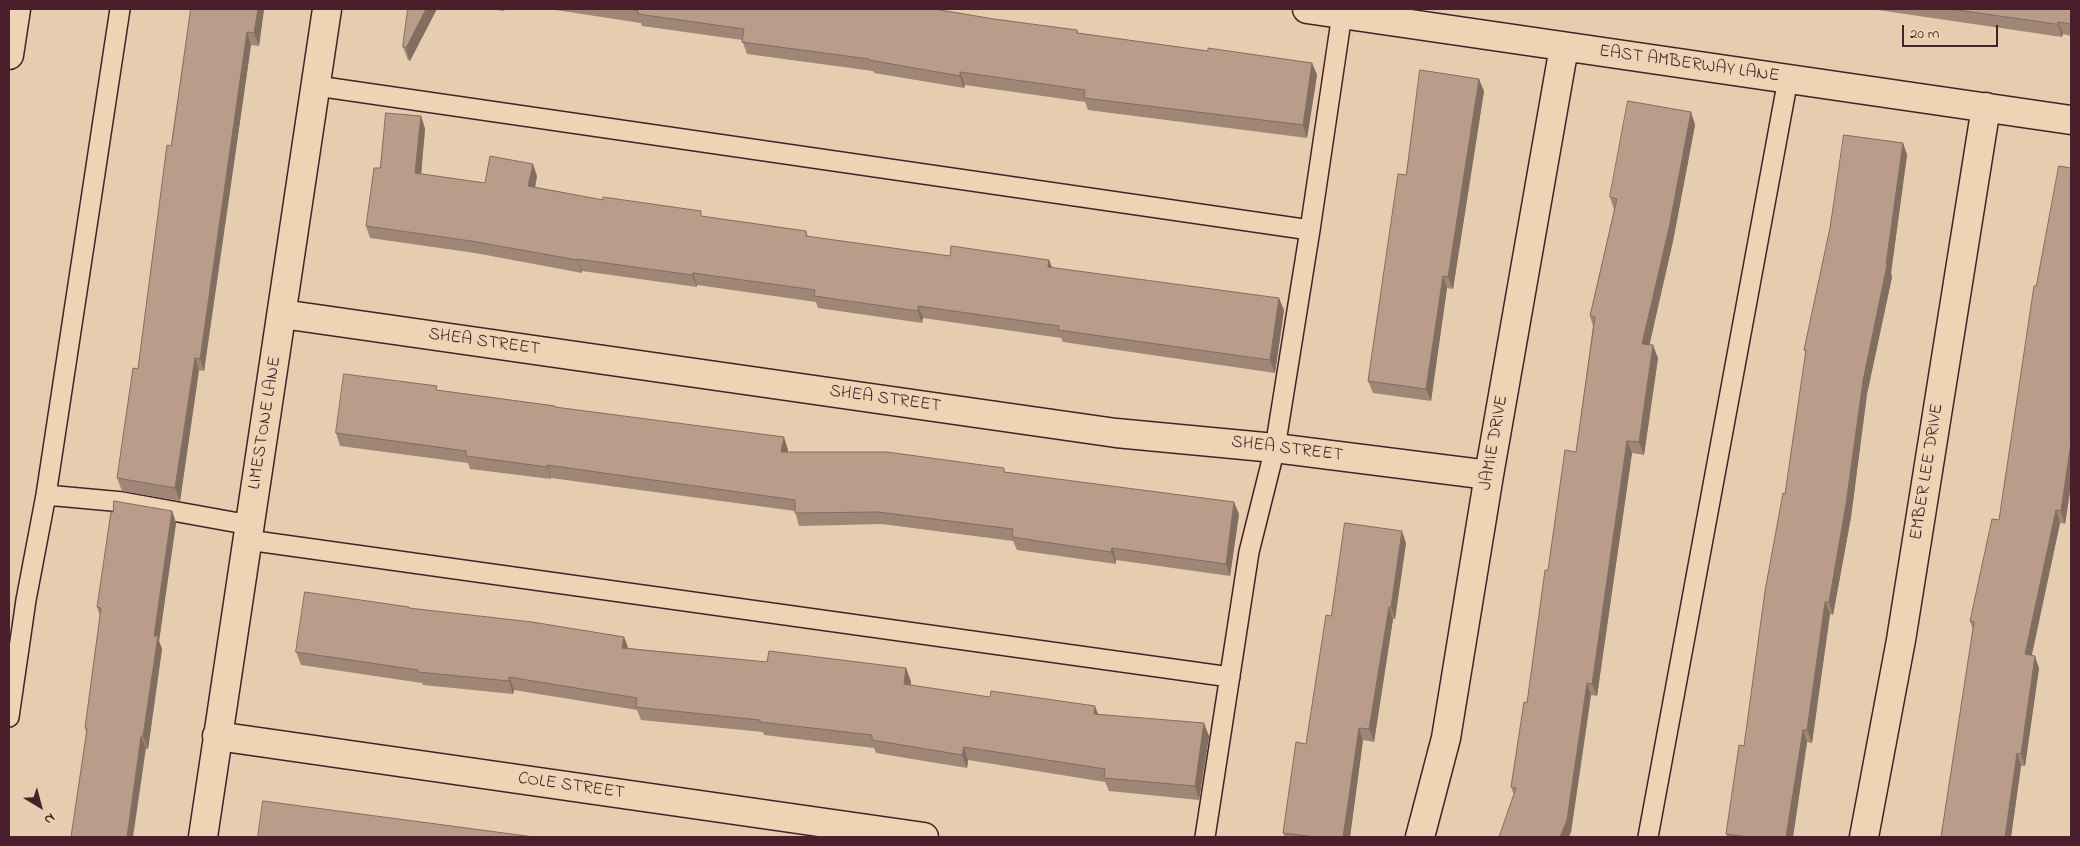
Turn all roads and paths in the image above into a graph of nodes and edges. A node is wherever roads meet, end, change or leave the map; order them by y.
1 (16, 9) edge
2 (120, 9) edge
3 (327, 9) edge
4 (1308, 9) edge
5 (1348, 13) edge
6 (1564, 47) junction
7 (9, 53) edge
8 (1788, 79) junction
9 (317, 86) junction
10 (1986, 107) junction
11 (2071, 120) edge
12 (1310, 230) junction
13 (282, 314) junction
14 (1275, 448) junction
15 (1489, 475) junction
16 (46, 495) junction
17 (249, 532) junction
18 (1230, 677) junction
19 (9, 717) edge
20 (217, 736) junction
21 (203, 837) edge
22 (924, 837) edge
23 (1204, 837) edge
24 (1420, 837) edge
25 (1648, 837) edge
26 (1864, 837) edge

1 - 7 street
2 - 16 lane
3 - 9 street, LIMESTONE LANE
4 - 5 street, EAST AMBERWAY LANE
5 - 6 street, EAST AMBERWAY LANE
5 - 12 lane
6 - 8 street, EAST AMBERWAY LANE
6 - 15 street, JAMIE DRIVE
8 - 10 street, EAST AMBERWAY LANE
8 - 25 lane
9 - 12 lane
9 - 13 street, LIMESTONE LANE
10 - 11 street, EAST AMBERWAY LANE
10 - 26 street, EMBER LEE DRIVE
12 - 14 lane
13 - 14 street, SHEA STREET
13 - 17 street, LIMESTONE LANE
14 - 15 street, SHEA STREET
14 - 18 lane
15 - 24 street, JAMIE DRIVE
16 - 17 lane
16 - 19 lane
17 - 18 lane
17 - 20 street, LIMESTONE LANE
18 - 23 lane
20 - 21 street, LIMESTONE LANE
20 - 22 street, COLE STREET

